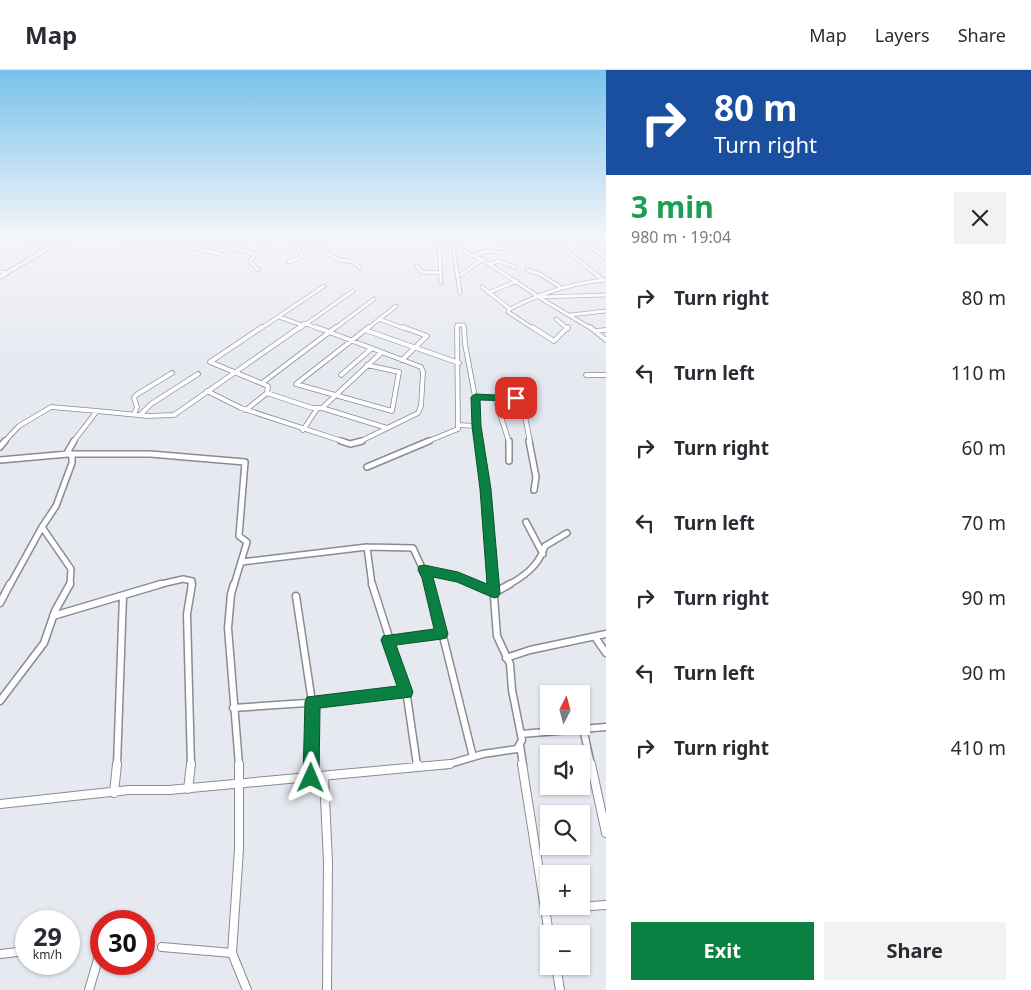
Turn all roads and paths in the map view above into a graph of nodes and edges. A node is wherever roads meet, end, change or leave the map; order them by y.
1 (441, 280) edge
2 (458, 280) edge
3 (550, 280) edge
4 (604, 280) edge
5 (517, 281) joint
6 (441, 283) dead end
7 (324, 286) dead end
8 (560, 286) junction
9 (482, 288) dead end
10 (353, 290) dead end
11 (460, 293) dead end
12 (488, 293) junction
13 (606, 295) edge
14 (538, 296) junction
15 (374, 299) dead end
16 (396, 306) dead end
17 (510, 309) junction
18 (606, 311) edge
19 (569, 315) junction
20 (279, 317) junction
21 (379, 319) junction
22 (556, 319) dead end
23 (303, 324) junction
24 (365, 330) junction
25 (606, 330) edge
26 (596, 331) junction
27 (328, 333) junction
28 (606, 340) edge
29 (350, 342) junction
30 (415, 348) junction
31 (371, 349) junction
32 (381, 353) junction
33 (402, 360) junction
34 (459, 363) junction
35 (367, 365) junction
36 (235, 372) junction
37 (172, 373) dead end
38 (198, 374) dead end
39 (341, 375) dead end
40 (586, 375) dead end
41 (606, 375) edge
42 (262, 382) junction
43 (208, 392) junction
44 (267, 393) junction
45 (337, 394) junction
46 (475, 397) junction
47 (496, 398) junction
48 (320, 409) junction
49 (246, 410) junction
50 (97, 411) junction
51 (137, 415) junction
52 (458, 425) junction
53 (477, 426) junction
54 (387, 428) junction
55 (303, 430) junction
56 (0, 447) edge
57 (68, 454) junction
58 (0, 460) edge
59 (509, 461) dead end
60 (367, 467) dead end
61 (534, 490) dead end
62 (526, 522) dead end
63 (42, 527) junction
64 (566, 533) dead end
65 (368, 547) junction
66 (543, 554) junction
67 (242, 562) junction
68 (424, 570) junction
69 (494, 593) junction
70 (123, 596) junction
71 (296, 596) dead end
72 (0, 603) edge
73 (53, 616) junction
74 (442, 634) junction
75 (606, 634) edge
76 (595, 637) junction
77 (388, 640) junction
78 (606, 653) edge
79 (506, 658) junction
80 (406, 692) junction
81 (0, 700) edge
82 (312, 702) junction
83 (234, 708) junction
84 (606, 726) edge
85 (590, 727) edge
86 (540, 732) edge
87 (521, 734) junction
88 (585, 735) edge
89 (520, 745) junction
90 (472, 757) junction
91 (417, 766) junction
92 (324, 777) junction
93 (311, 778) junction
94 (240, 782) junction
95 (188, 788) junction
96 (114, 792) junction
97 (0, 804) edge
98 (606, 833) edge
99 (540, 882) edge
100 (606, 905) edge
101 (590, 906) edge
102 (162, 947) dead end
103 (15, 952) edge
104 (232, 953) junction
105 (0, 954) edge
106 (93, 975) edge
107 (558, 975) edge
108 (89, 990) edge
109 (246, 990) edge
110 (327, 990) edge
111 (560, 990) edge

1 - 6 street
2 - 11 street
3 - 8 street
4 - 8 street
5 - 12 street
5 - 14 street
7 - 20 street
8 - 14 street
9 - 12 street
10 - 23 street
12 - 17 street
13 - 14 street
14 - 17 street
14 - 19 street
15 - 27 street
16 - 21 street
17 - 22 street
18 - 19 street
19 - 26 street
20 - 23 street
20 - 36 street
21 - 24 street
21 - 30 street
23 - 27 street
23 - 36 street
24 - 29 street
24 - 30 street
25 - 26 street
26 - 28 street
27 - 29 street
27 - 42 street
29 - 31 street
29 - 45 street
30 - 33 street
30 - 34 street
31 - 32 street
31 - 39 street
32 - 33 street
32 - 35 street
33 - 54 street
34 - 46 street
34 - 52 street
35 - 45 street
35 - 45 street
36 - 42 street
36 - 43 street
37 - 51 street
38 - 51 street
40 - 41 street
42 - 44 street
43 - 49 street
43 - 51 street
44 - 48 street
44 - 49 street
45 - 48 street
46 - 47 street
46 - 53 street
47 - 59 street
47 - 61 street
48 - 54 street
48 - 55 street
49 - 55 street
50 - 51 street
50 - 56 street
50 - 57 street
52 - 53 street
52 - 60 street
53 - 69 street
54 - 55 street
57 - 58 street
57 - 63 street
57 - 67 street
62 - 66 street
63 - 72 street
63 - 73 street
64 - 66 street
65 - 67 street
65 - 68 street
65 - 77 street
66 - 69 street
67 - 83 street
68 - 69 street
68 - 74 street
69 - 79 street
70 - 73 street
70 - 95 street
70 - 96 street
71 - 82 street
73 - 81 street
74 - 77 street
74 - 90 street
75 - 76 street
76 - 78 street
76 - 79 street
77 - 80 street
79 - 87 street
80 - 82 street
80 - 91 street
82 - 83 street
82 - 93 street
83 - 94 street
84 - 85 street
86 - 87 street
87 - 89 street
88 - 98 street
89 - 90 street
89 - 99 street
90 - 91 street
91 - 92 street
92 - 93 street
92 - 110 street
93 - 94 street
94 - 95 street
94 - 104 street
95 - 96 street
96 - 97 street
100 - 101 street
102 - 104 street
103 - 105 street
104 - 109 street
106 - 108 street
107 - 111 street

